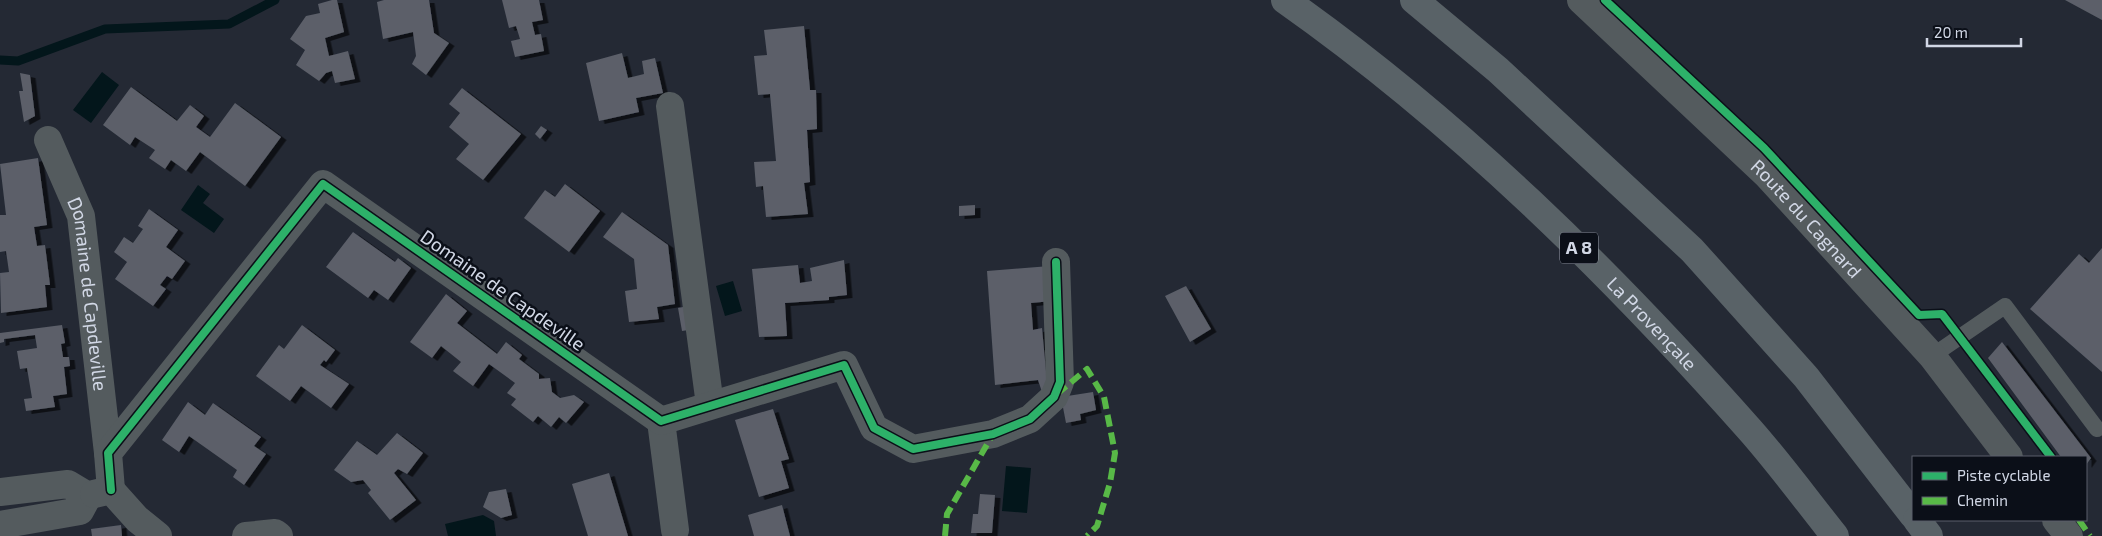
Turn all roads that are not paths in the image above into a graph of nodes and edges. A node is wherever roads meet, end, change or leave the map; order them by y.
1 (1285, 0) edge
2 (1414, 0) edge
3 (1581, 0) edge
4 (670, 106) dead end
5 (48, 140) dead end
6 (1056, 262) dead end
7 (1932, 356) junction
8 (710, 405) junction
9 (661, 421) junction
10 (2097, 429) dead end
11 (108, 453) junction
12 (2008, 456) edge
13 (0, 492) edge
14 (100, 493) junction
15 (1912, 514) edge
16 (1918, 521) edge
17 (2057, 521) edge
18 (0, 525) edge
19 (139, 528) edge
20 (675, 530) dead end
21 (158, 536) edge
22 (246, 536) edge
23 (279, 536) edge
24 (1835, 536) edge
25 (1929, 536) edge
26 (2069, 536) edge

1 - 24 highway, La Provençale / A 8
2 - 15 highway
3 - 7 street, Route du Cagnard
4 - 8 street
5 - 11 street, Domaine de Capdeville
6 - 8 street
7 - 10 lane
7 - 12 street, Route du Cagnard
8 - 9 street
9 - 11 street, Domaine de Capdeville
9 - 20 street
11 - 14 street, Domaine de Capdeville
13 - 14 street
14 - 18 street
14 - 19 street
16 - 25 highway
17 - 26 street
19 - 21 street
22 - 23 street

